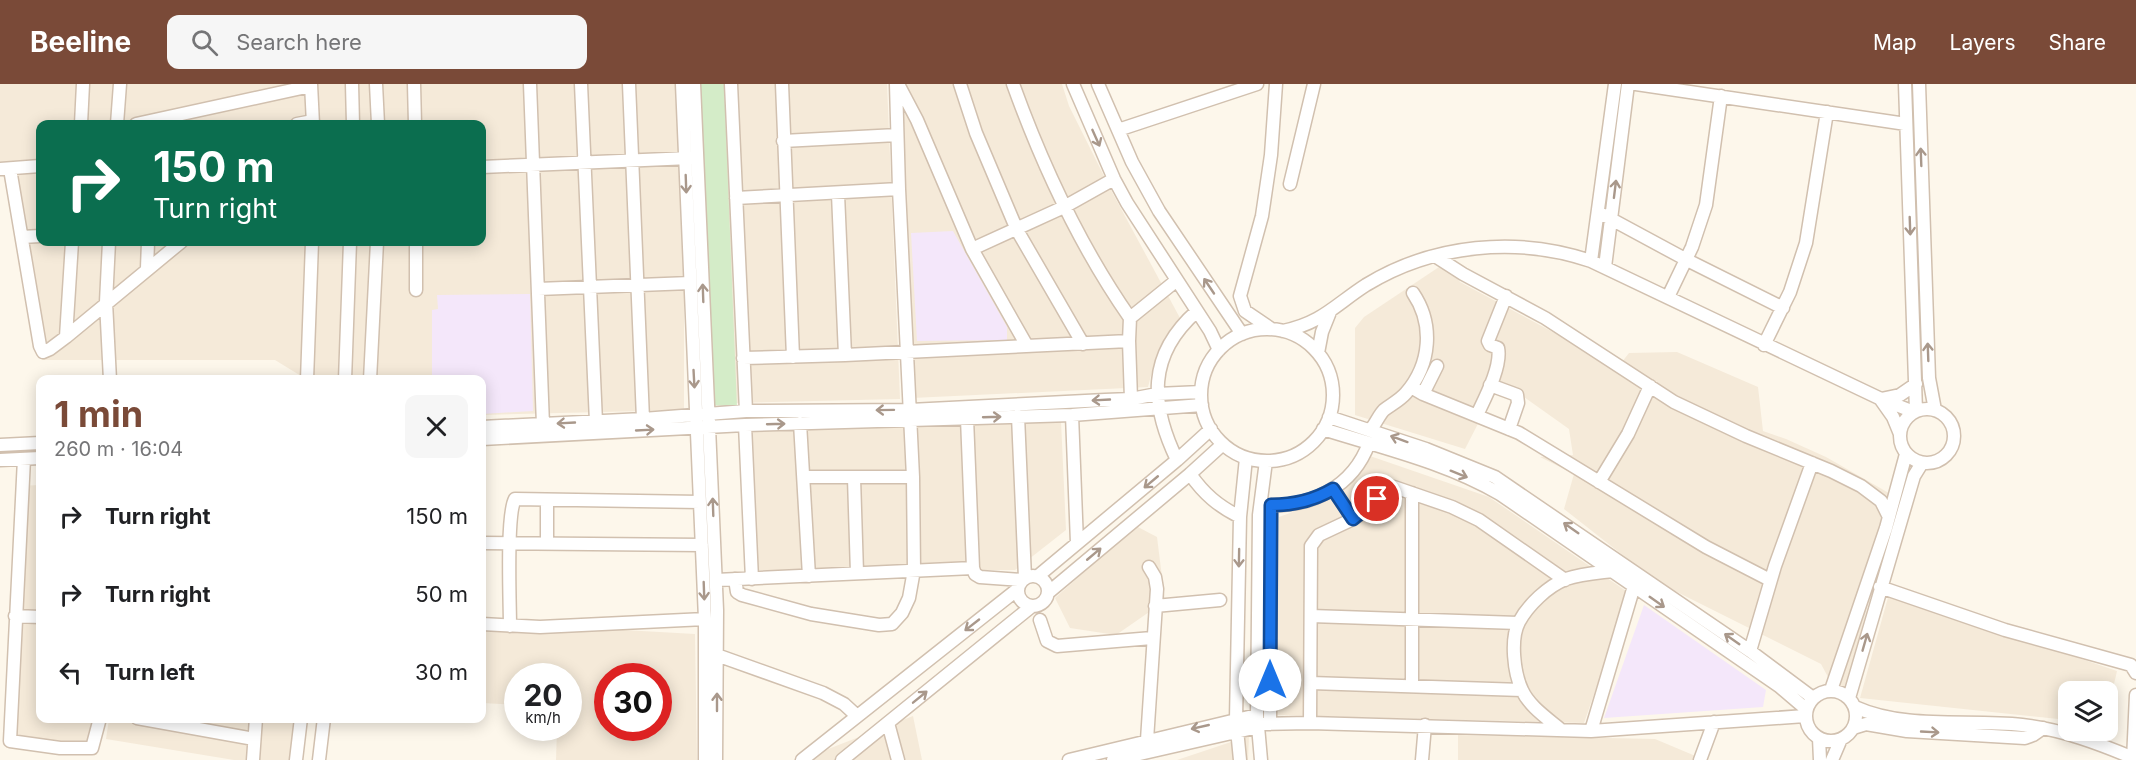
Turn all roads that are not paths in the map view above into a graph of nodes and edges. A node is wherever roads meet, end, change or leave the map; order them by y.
1 (83, 84) edge
2 (120, 84) edge
3 (352, 84) edge
4 (376, 84) edge
5 (414, 84) edge
6 (530, 84) edge
7 (581, 84) edge
8 (628, 84) edge
9 (682, 84) edge
10 (694, 84) edge
11 (731, 84) edge
12 (782, 84) edge
13 (897, 84) edge
14 (960, 84) edge
15 (1013, 84) edge
16 (1073, 84) edge
17 (1098, 84) edge
18 (1257, 84) edge
19 (1276, 84) edge
20 (1314, 84) edge
21 (1615, 84) edge
22 (1628, 84) edge
23 (1636, 84) edge
24 (1905, 84) edge
25 (1919, 84) edge
26 (311, 85) edge
27 (1721, 96) junction
28 (1827, 112) junction
29 (81, 120) edge
30 (117, 120) edge
31 (154, 120) edge
32 (313, 120) edge
33 (353, 120) edge
34 (378, 120) edge
35 (415, 120) edge
36 (1906, 124) junction
37 (1118, 130) junction
38 (897, 135) junction
39 (783, 141) junction
40 (691, 158) junction
41 (632, 160) junction
42 (584, 163) junction
43 (36, 166) edge
44 (533, 166) junction
45 (486, 167) edge
46 (5, 169) edge
47 (1114, 178) junction
48 (1290, 184) dead end
49 (899, 189) junction
50 (838, 194) junction
51 (786, 196) junction
52 (736, 198) junction
53 (1064, 207) junction
54 (1598, 212) junction
55 (1611, 220) junction
56 (1171, 229) junction
57 (1017, 230) junction
58 (36, 236) edge
59 (22, 237) junction
60 (1152, 241) junction
61 (72, 246) edge
62 (109, 246) edge
63 (148, 246) edge
64 (176, 246) edge
65 (312, 246) edge
66 (350, 246) edge
67 (378, 246) edge
68 (416, 246) edge
69 (972, 249) junction
70 (1435, 256) junction
71 (1687, 260) junction
72 (1591, 261) junction
73 (1605, 267) junction
74 (147, 268) junction
75 (1177, 280) junction
76 (690, 283) junction
77 (636, 285) junction
78 (590, 286) junction
79 (538, 289) junction
80 (416, 290) dead end
81 (1413, 293) dead end
82 (1506, 296) junction
83 (1668, 297) junction
84 (106, 302) junction
85 (1783, 308) junction
86 (1197, 311) junction
87 (1330, 312) junction
88 (1130, 318) junction
89 (1277, 330) junction
90 (1242, 334) junction
91 (66, 337) junction
92 (1129, 341) junction
93 (1083, 344) junction
94 (1764, 345) junction
95 (1026, 346) junction
96 (1219, 350) junction
97 (908, 352) junction
98 (1318, 353) junction
99 (845, 355) junction
100 (793, 357) junction
101 (743, 358) junction
102 (1437, 366) dead end
103 (110, 375) edge
104 (307, 375) edge
105 (345, 375) edge
106 (370, 375) edge
107 (1916, 384) junction
108 (1490, 386) junction
109 (1650, 386) junction
110 (1411, 387) junction
111 (1157, 394) junction
112 (1423, 394) junction
113 (1131, 399) junction
114 (1202, 399) junction
115 (1881, 399) junction
116 (1158, 407) junction
117 (1935, 410) junction
118 (746, 411) junction
119 (1915, 412) junction
120 (910, 415) junction
121 (1072, 415) junction
122 (1477, 415) junction
123 (1018, 416) junction
124 (1329, 417) junction
125 (967, 418) junction
126 (643, 419) junction
127 (703, 421) junction
128 (596, 422) junction
129 (801, 423) junction
130 (543, 425) junction
131 (745, 425) junction
132 (486, 427) edge
133 (1210, 429) junction
134 (1323, 429) junction
135 (1371, 429) junction
136 (1509, 429) junction
137 (1900, 434) junction
138 (486, 439) edge
139 (36, 443) edge
140 (1369, 443) junction
141 (1223, 444) junction
142 (0, 445) edge
143 (1906, 454) junction
144 (36, 458) edge
145 (1246, 458) junction
146 (24, 459) junction
147 (0, 460) edge
148 (1177, 460) junction
149 (1266, 461) junction
150 (1812, 463) junction
151 (1922, 463) junction
152 (1191, 474) junction
153 (805, 477) junction
154 (913, 477) junction
155 (854, 478) junction
156 (1599, 482) junction
157 (1333, 489) junction
158 (1412, 493) junction
159 (546, 500) junction
160 (700, 502) junction
161 (1266, 505) junction
162 (1240, 517) junction
163 (1889, 517) junction
164 (1353, 519) junction
165 (486, 543) edge
166 (510, 543) junction
167 (1077, 543) junction
168 (547, 544) junction
169 (702, 545) junction
170 (1149, 567) dead end
171 (973, 568) junction
172 (914, 570) junction
173 (1612, 571) junction
174 (857, 573) junction
175 (809, 576) junction
176 (752, 579) junction
177 (716, 580) junction
178 (1565, 580) junction
179 (1770, 580) junction
180 (1026, 581) junction
181 (736, 586) junction
182 (1634, 586) junction
183 (1880, 587) junction
184 (1049, 592) junction
185 (717, 598) junction
186 (1220, 600) dead end
187 (1032, 606) junction
188 (1155, 606) junction
189 (15, 616) junction
190 (1311, 616) junction
191 (36, 617) edge
192 (705, 619) junction
193 (1413, 619) junction
194 (1040, 620) dead end
195 (1518, 623) junction
196 (486, 624) edge
197 (510, 626) junction
198 (1152, 638) junction
199 (1750, 651) junction
200 (711, 653) junction
201 (2136, 673) edge
202 (1311, 683) junction
203 (1412, 686) junction
204 (1522, 690) junction
205 (1831, 690) junction
206 (1788, 695) junction
207 (2136, 695) edge
208 (1813, 698) junction
209 (1852, 702) junction
210 (1806, 713) junction
211 (857, 716) junction
212 (1782, 717) junction
213 (1714, 722) junction
214 (99, 723) edge
215 (165, 723) edge
216 (256, 723) edge
217 (300, 723) edge
218 (323, 723) edge
219 (888, 723) junction
220 (1261, 723) junction
221 (1310, 723) junction
222 (1236, 725) junction
223 (1425, 725) junction
224 (1853, 728) junction
225 (2043, 728) junction
226 (1560, 729) junction
227 (1591, 731) junction
228 (1819, 738) junction
229 (254, 739) junction
230 (1841, 739) junction
231 (1152, 750) edge
232 (1126, 758) edge
233 (2134, 759) edge
234 (253, 760) edge
235 (296, 760) edge
236 (319, 760) edge
237 (705, 760) edge
238 (716, 760) edge
239 (802, 760) edge
240 (842, 760) edge
241 (898, 760) edge
242 (1069, 760) edge
243 (1113, 760) edge
244 (1240, 760) edge
245 (1261, 760) edge
246 (1422, 760) edge
247 (1700, 760) edge
248 (1820, 760) edge
249 (1832, 760) edge

1 - 29 street
2 - 30 street
3 - 33 street
4 - 34 street
5 - 35 street
6 - 44 street
7 - 42 street
8 - 41 street
9 - 40 street
10 - 40 street
11 - 52 street
12 - 39 street
13 - 38 street
13 - 69 street
14 - 57 street
15 - 53 street
16 -> 47 street
17 - 37 street
18 - 37 street
19 - 89 street
20 - 48 street
21 - 54 street
55 -> 22 street
23 - 27 street
24 - 36 street
117 -> 25 street
26 - 31 street
26 - 32 street
27 - 28 street
27 - 71 street
28 - 36 street
28 - 85 street
36 -> 107 street
37 - 56 street
38 - 39 street
38 - 49 street
39 - 51 street
40 - 41 street
40 -> 76 street
127 -> 40 street
41 - 42 street
41 - 77 street
42 - 44 street
42 - 78 street
43 - 46 street
44 - 45 street
44 - 79 street
46 - 59 street
47 - 53 street
47 - 60 street
49 - 50 street
49 - 97 street
50 - 51 street
50 - 99 street
51 - 52 street
51 - 100 street
52 - 101 street
53 - 57 street
53 - 88 street
54 - 55 street
54 - 72 street
55 - 71 street
55 - 73 street
56 - 60 street
90 -> 56 street
57 - 69 street
57 - 93 street
58 - 59 street
59 - 91 street
60 - 75 street
61 - 91 street
62 - 84 street
63 - 74 street
64 - 74 street
65 - 104 street
66 - 105 street
67 - 106 street
68 - 80 street
69 - 95 street
70 - 72 street
70 - 82 street
70 - 87 street
71 - 83 street
71 - 85 street
72 - 73 street
73 - 83 street
74 - 84 street
75 - 86 street
75 - 88 street
76 - 77 street
76 -> 127 street
77 - 78 street
77 - 126 street
78 - 79 street
78 - 128 street
79 - 130 street
81 - 110 street
82 - 108 street
82 - 109 street
83 - 94 street
84 - 91 street
84 - 103 street
85 - 94 street
86 - 96 street
86 - 111 street
87 - 89 street
87 - 98 street
88 - 92 street
89 - 90 street
89 - 98 street
90 - 96 street
92 - 93 street
92 - 113 street
93 - 95 street
94 - 115 street
95 - 97 street
96 - 114 street
97 - 99 street
97 - 120 street
98 - 124 street
99 - 100 street
100 - 101 street
101 - 118 street
102 - 112 street
107 - 115 street
107 - 119 street
108 - 122 street
108 - 136 street
109 - 150 street
109 - 156 street
110 - 112 street
110 - 135 street
111 - 113 street
111 - 114 street
111 - 116 street
112 - 122 street
113 -> 120 street
114 - 116 street
114 - 133 street
115 - 119 street
115 - 137 street
116 - 121 street
116 - 148 street
117 - 119 street
117 - 151 street
120 -> 118 street
118 - 127 street
119 - 137 street
120 - 125 street
120 - 129 street
120 - 154 street
121 - 123 street
121 - 167 street
122 - 136 street
125 -> 123 street
123 - 180 street
124 - 134 street
124 - 135 street
125 - 171 street
126 - 127 street
126 - 128 street
127 - 131 street
138 -> 127 street
127 - 160 street
177 -> 127 street
128 -> 130 street
131 -> 129 street
129 - 153 street
130 - 132 street
131 - 176 street
133 - 141 street
133 - 148 street
134 - 140 street
134 - 149 street
199 -> 135 street
136 - 156 street
137 - 143 street
139 - 142 street
140 - 157 street
140 -> 173 street
141 - 145 street
141 - 152 street
143 - 151 street
143 - 163 street
144 - 146 street
145 - 149 street
145 - 162 street
146 - 147 street
146 - 189 street
148 -> 167 street
149 - 161 street
150 - 163 street
150 - 179 street
151 - 183 street
152 - 162 street
184 -> 152 street
153 - 155 street
153 - 175 street
154 - 155 street
154 - 172 street
155 - 174 street
156 - 179 street
157 - 161 street
157 - 164 street
158 - 164 street
158 - 178 street
158 - 193 street
159 - 160 street
159 - 166 street
159 - 168 street
160 - 169 street
161 - 220 street
162 -> 222 street
163 - 205 street
164 - 190 street
165 - 166 street
166 - 168 street
166 - 197 street
167 - 180 street
168 - 169 street
169 -> 192 street
170 - 188 street
171 - 172 street
171 - 180 street
172 - 174 street
172 - 181 street
173 - 178 street
173 - 182 street
174 - 175 street
175 - 176 street
176 - 181 street
177 - 181 street
177 - 185 street
178 - 195 street
179 - 199 street
180 - 184 street
180 - 187 street
180 -> 211 street
181 - 185 street
182 -> 206 street
182 - 227 street
183 - 201 street
209 -> 183 street
184 - 187 street
185 - 200 street
186 - 188 street
219 -> 187 street
188 - 198 street
189 - 191 street
189 - 214 street
190 - 193 street
190 - 202 street
192 - 197 street
192 - 200 street
193 - 195 street
193 - 203 street
194 - 198 street
195 - 204 street
196 - 197 street
198 - 231 street
199 - 208 street
200 - 211 street
200 - 237 street
238 -> 200 street
202 - 203 street
202 - 221 street
203 - 204 street
204 - 226 street
205 - 208 street
205 - 209 street
206 - 210 street
206 - 212 street
207 - 233 street
208 - 210 street
209 - 224 street
209 - 225 street
210 - 212 street
210 - 228 street
211 - 239 street
212 - 213 street
213 - 227 street
213 - 247 street
215 - 229 street
216 - 229 street
217 - 235 street
218 - 236 street
219 - 240 street
219 - 241 street
220 - 221 street
220 - 222 street
220 - 245 street
221 - 223 street
222 - 231 street
222 - 244 street
223 - 226 street
223 - 246 street
224 -> 225 street
224 - 230 street
225 - 233 street
226 - 227 street
228 - 230 street
228 - 248 street
229 - 234 street
230 - 249 street
231 - 232 street
231 - 242 street
232 - 243 street

